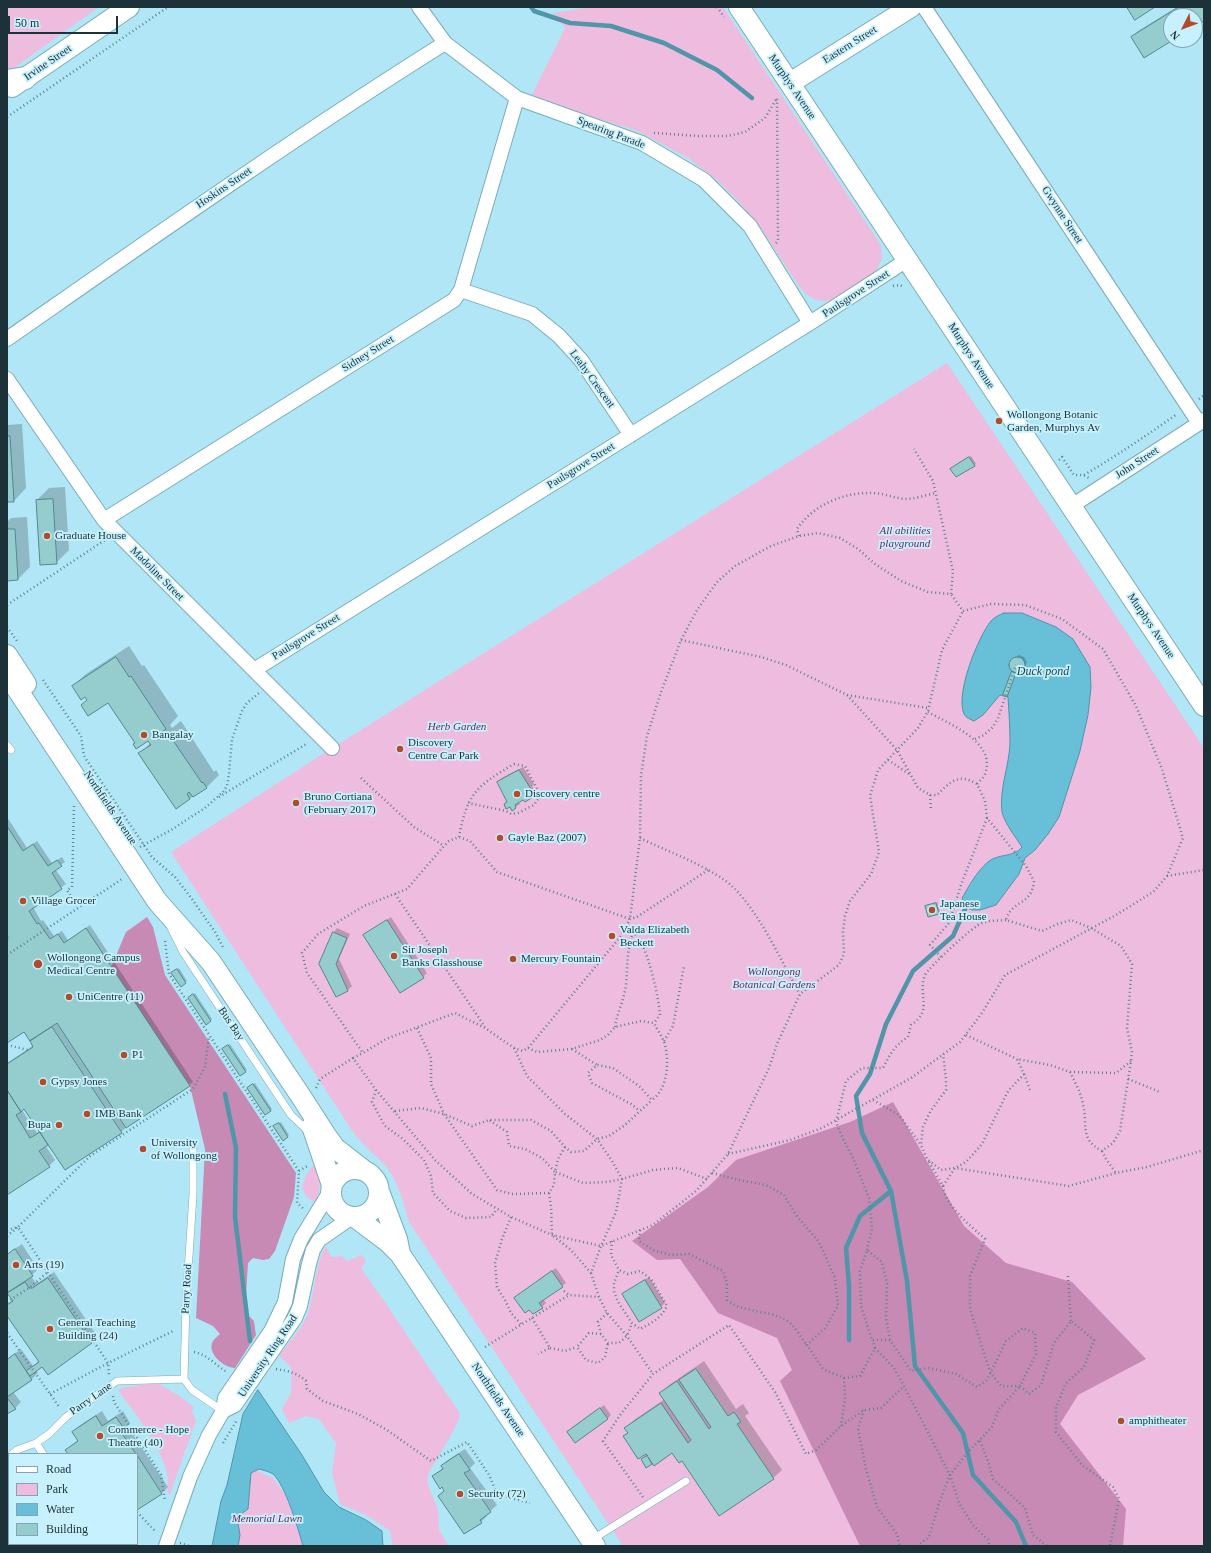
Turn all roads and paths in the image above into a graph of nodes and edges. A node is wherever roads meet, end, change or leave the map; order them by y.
1 (129, 7) edge
2 (168, 7) edge
3 (419, 7) edge
4 (717, 7) edge
5 (911, 7) edge
6 (924, 7) edge
7 (732, 13) edge
8 (445, 43) junction
9 (16, 80) edge
10 (7, 91) edge
11 (780, 91) junction
12 (517, 98) junction
13 (7, 117) edge
14 (631, 139) junction
15 (764, 250) junction
16 (908, 260) junction
17 (890, 286) dead end
18 (905, 288) dead end
19 (461, 290) junction
20 (810, 323) junction
21 (7, 339) edge
22 (7, 379) edge
23 (1204, 395) edge
24 (1189, 406) junction
25 (1202, 421) edge
26 (630, 435) junction
27 (914, 449) dead end
28 (1062, 457) dead end
29 (936, 493) junction
30 (1070, 507) junction
31 (104, 520) junction
32 (799, 536) junction
33 (106, 539) dead end
34 (951, 594) junction
35 (7, 605) edge
36 (963, 611) junction
37 (7, 627) edge
38 (681, 640) junction
39 (12, 649) edge
40 (1016, 665) dead end
41 (254, 670) junction
42 (7, 674) edge
43 (43, 680) dead end
44 (847, 695) junction
45 (264, 698) dead end
46 (1204, 706) edge
47 (928, 708) junction
48 (928, 712) junction
49 (302, 738) dead end
50 (975, 739) junction
51 (332, 748) dead end
52 (897, 750) junction
53 (888, 760) junction
54 (910, 774) junction
55 (361, 778) dead end
56 (977, 784) junction
57 (930, 795) junction
58 (216, 799) junction
59 (468, 803) junction
60 (74, 804) dead end
61 (931, 810) dead end
62 (987, 818) junction
63 (459, 837) junction
64 (640, 838) junction
65 (144, 844) junction
66 (444, 846) junction
67 (708, 870) junction
68 (1204, 870) edge
69 (1168, 876) junction
70 (124, 877) dead end
71 (395, 894) junction
72 (157, 901) junction
73 (78, 908) junction
74 (630, 919) junction
75 (1006, 920) junction
76 (627, 924) junction
77 (1091, 928) junction
78 (633, 933) junction
79 (7, 955) edge
80 (941, 957) junction
81 (219, 958) junction
82 (684, 966) dead end
83 (800, 994) junction
84 (654, 1023) junction
85 (615, 1027) junction
86 (417, 1028) junction
87 (485, 1028) junction
88 (966, 1035) junction
89 (664, 1042) junction
90 (7, 1045) edge
91 (514, 1048) junction
92 (528, 1048) junction
93 (572, 1049) junction
94 (28, 1050) dead end
95 (362, 1053) junction
96 (943, 1054) junction
97 (353, 1058) junction
98 (1017, 1059) junction
99 (1131, 1061) junction
100 (597, 1066) junction
101 (1070, 1072) junction
102 (1024, 1074) junction
103 (1128, 1079) junction
104 (376, 1090) junction
105 (1030, 1090) dead end
106 (307, 1091) junction
107 (1160, 1092) dead end
108 (652, 1100) junction
109 (873, 1100) junction
110 (394, 1111) junction
111 (640, 1111) junction
112 (444, 1114) junction
113 (489, 1120) junction
114 (836, 1122) junction
115 (597, 1139) junction
116 (921, 1145) junction
117 (565, 1147) junction
118 (319, 1148) junction
119 (194, 1149) dead end
120 (1204, 1150) edge
121 (1102, 1151) junction
122 (728, 1154) junction
123 (927, 1159) junction
124 (955, 1168) junction
125 (362, 1169) junction
126 (299, 1171) junction
127 (555, 1172) junction
128 (712, 1173) junction
129 (1116, 1173) junction
130 (622, 1179) junction
131 (707, 1179) junction
132 (943, 1186) junction
133 (331, 1187) junction
134 (549, 1193) junction
135 (380, 1194) junction
136 (297, 1203) dead end
137 (497, 1209) junction
138 (354, 1218) junction
139 (511, 1218) junction
140 (18, 1227) junction
141 (7, 1230) edge
142 (640, 1230) junction
143 (552, 1235) junction
144 (7, 1236) edge
145 (612, 1241) junction
146 (601, 1246) junction
147 (867, 1250) junction
148 (400, 1254) junction
149 (619, 1270) junction
150 (48, 1272) junction
151 (592, 1273) junction
152 (1068, 1276) dead end
153 (564, 1291) dead end
154 (569, 1295) junction
155 (599, 1297) junction
156 (7, 1302) edge
157 (607, 1313) junction
158 (532, 1318) junction
159 (1071, 1321) junction
160 (521, 1324) junction
161 (632, 1324) junction
162 (7, 1333) edge
163 (601, 1334) junction
164 (626, 1336) junction
165 (872, 1340) junction
166 (890, 1340) junction
167 (608, 1343) junction
168 (807, 1345) junction
169 (485, 1347) dead end
170 (576, 1347) junction
171 (550, 1348) junction
172 (875, 1348) junction
173 (184, 1350) junction
174 (538, 1354) dead end
175 (108, 1363) junction
176 (271, 1368) dead end
177 (990, 1372) junction
178 (228, 1373) dead end
179 (653, 1374) junction
180 (844, 1378) junction
181 (184, 1379) junction
182 (110, 1386) junction
183 (904, 1386) junction
184 (1020, 1386) junction
185 (50, 1394) junction
186 (864, 1410) junction
187 (222, 1411) junction
188 (66, 1417) junction
189 (238, 1419) dead end
190 (841, 1426) junction
191 (980, 1441) junction
192 (36, 1443) junction
193 (221, 1445) dead end
194 (13, 1453) edge
195 (42, 1453) edge
196 (950, 1475) junction
197 (686, 1480) dead end
198 (165, 1501) dead end
199 (530, 1503) dead end
200 (648, 1504) junction
201 (183, 1536) dead end
202 (593, 1543) edge
203 (166, 1546) edge
204 (180, 1546) edge
205 (900, 1546) edge
206 (917, 1546) edge
207 (990, 1546) edge
208 (1047, 1546) edge
209 (1110, 1546) edge

1 - 9 main road, Irvine Street
2 - 13 path
3 - 8 street, Spearing Parade
4 - 7 path
5 - 11 main road, Eastern Street
6 - 24 street, Gwynne Street
7 - 11 main road, Murphys Avenue
8 - 12 street, Spearing Parade
8 - 21 street, Hoskins Street
9 - 10 main road, Irvine Street
11 - 14 path
11 - 15 path
11 - 16 main road, Murphys Avenue
12 - 14 street, Spearing Parade
12 - 19 street, Sidney Street
14 - 15 street, Spearing Parade
15 - 20 street, Spearing Parade
16 - 20 street, Paulsgrove Street
16 - 30 main road, Murphys Avenue
17 - 18 path
19 - 26 street, Leahy Crescent
19 - 31 street, Sidney Street
20 - 26 street, Paulsgrove Street
22 - 31 street, Madoline Street
23 - 24 path
24 - 25 street, Gwynne Street
24 - 28 path
25 - 30 street, John Street
26 - 41 street, Paulsgrove Street
27 - 29 path
29 - 32 path
29 - 34 path
30 - 46 main road, Murphys Avenue
31 - 41 street, Madoline Street
32 - 34 path
32 - 38 path
33 - 35 path
34 - 36 path
36 - 47 path
36 - 69 path
37 - 39 path
38 - 44 path
38 - 64 path
39 - 81 main road, Northfields Avenue
40 - 50 path
41 - 51 street, Madoline Street
42 - 72 main road, Northfields Avenue
43 - 65 path
44 - 47 path
44 - 52 path
45 - 58 path
47 - 48 path
48 - 50 path
48 - 52 path
49 - 58 path
50 - 56 path
52 - 53 path
52 - 54 path
53 - 54 path
53 - 83 path
54 - 57 path
55 - 66 path
56 - 57 path
56 - 62 path
57 - 61 path
58 - 65 path
59 - 59 path
59 - 63 path
60 - 73 path
62 - 75 path
62 - 80 path
63 - 66 path
63 - 74 path
64 - 67 path
64 - 74 path
65 - 81 path
66 - 71 path
67 - 74 path
67 - 83 path
68 - 69 path
69 - 77 path
70 - 73 path
71 - 87 path
71 - 95 path
72 - 81 main road, Northfields Avenue
72 - 118 lane, Bus Bay
73 - 79 path
74 - 76 path
75 - 77 path
75 - 80 path
76 - 78 path
76 - 92 path
77 - 88 path
77 - 99 path
78 - 84 path
78 - 85 path
80 - 114 path
81 - 106 main road, Northfields Avenue
82 - 89 path
83 - 122 path
84 - 85 path
84 - 89 path
85 - 93 path
86 - 87 path
86 - 95 path
86 - 112 path
87 - 91 path
88 - 96 path
88 - 98 path
89 - 108 path
90 - 94 path
91 - 92 path
91 - 115 path
92 - 93 path
93 - 100 path
95 - 97 path
96 - 109 path
96 - 116 path
97 - 104 path
97 - 106 path
98 - 101 path
98 - 102 path
99 - 101 path
99 - 103 path
100 - 108 path
100 - 111 path
101 - 121 path
102 - 105 path
102 - 124 path
103 - 107 path
103 - 121 path
104 - 110 path
104 - 137 path
106 - 118 main road, Northfields Avenue
106 - 125 main road, Northfields Avenue
108 - 111 path
109 - 114 path
109 - 116 path
110 - 112 path
110 - 137 path
111 - 115 path
112 - 113 path
112 - 134 path
113 - 117 path
113 - 127 path
114 - 122 path
114 - 147 path
115 - 117 path
115 - 130 path
116 - 123 path
117 - 127 path
118 - 126 path
118 - 133 main road, Northfields Avenue
119 - 173 lane, Parry Road
120 - 129 path
121 - 129 path
122 - 128 path
123 - 124 path
123 - 132 path
124 - 129 path
124 - 132 path
125 - 133 main road
125 - 135 main road
126 - 136 path
126 - 140 path
127 - 130 path
127 - 134 path
128 - 131 path
128 - 168 path
130 - 131 path
130 - 146 path
131 - 142 path
132 - 177 path
133 - 138 main road
133 - 187 street, University Ring Road
134 - 143 path
135 - 138 main road
135 - 148 main road, Northfields Avenue
137 - 139 path
138 - 148 main road, Northfields Avenue
138 - 187 street, University Ring Road
139 - 143 path
139 - 160 path
140 - 141 path
140 - 144 path
140 - 150 path
142 - 145 path
142 - 168 path
143 - 146 path
143 - 151 path
145 - 146 path
145 - 149 path
146 - 151 path
147 - 165 path
147 - 166 path
148 - 202 main road, Northfields Avenue
149 - 161 path
149 - 161 path
150 - 156 path
150 - 175 path
151 - 155 path
152 - 159 path
153 - 154 path
154 - 155 path
154 - 158 path
155 - 157 path
157 - 163 path
157 - 164 path
158 - 160 path
158 - 171 path
159 - 184 path
159 - 209 path
160 - 169 path
161 - 164 path
162 - 185 path
163 - 167 path
163 - 170 path
164 - 167 path
164 - 179 path
165 - 166 path
165 - 172 path
166 - 177 path
167 - 170 path
168 - 180 path
170 - 171 path
171 - 174 path
172 - 180 path
172 - 183 path
173 - 175 path
173 - 178 path
173 - 181 lane, Parry Road
175 - 182 path
175 - 185 path
176 - 199 path
177 - 184 path
177 - 184 path
179 - 190 path
179 - 200 path
180 - 190 path
181 - 182 lane, Parry Lane
181 - 187 lane
182 - 188 lane, Parry Lane
182 - 198 path
183 - 186 path
183 - 196 path
184 - 191 path
185 - 188 path
186 - 190 path
186 - 205 path
187 - 203 street, University Ring Road
188 - 192 lane, Parry Lane
189 - 193 path
191 - 196 path
191 - 208 path
192 - 194 lane, Parry Lane
192 - 195 lane
196 - 206 path
196 - 207 path
197 - 200 lane
200 - 202 lane
201 - 204 path

